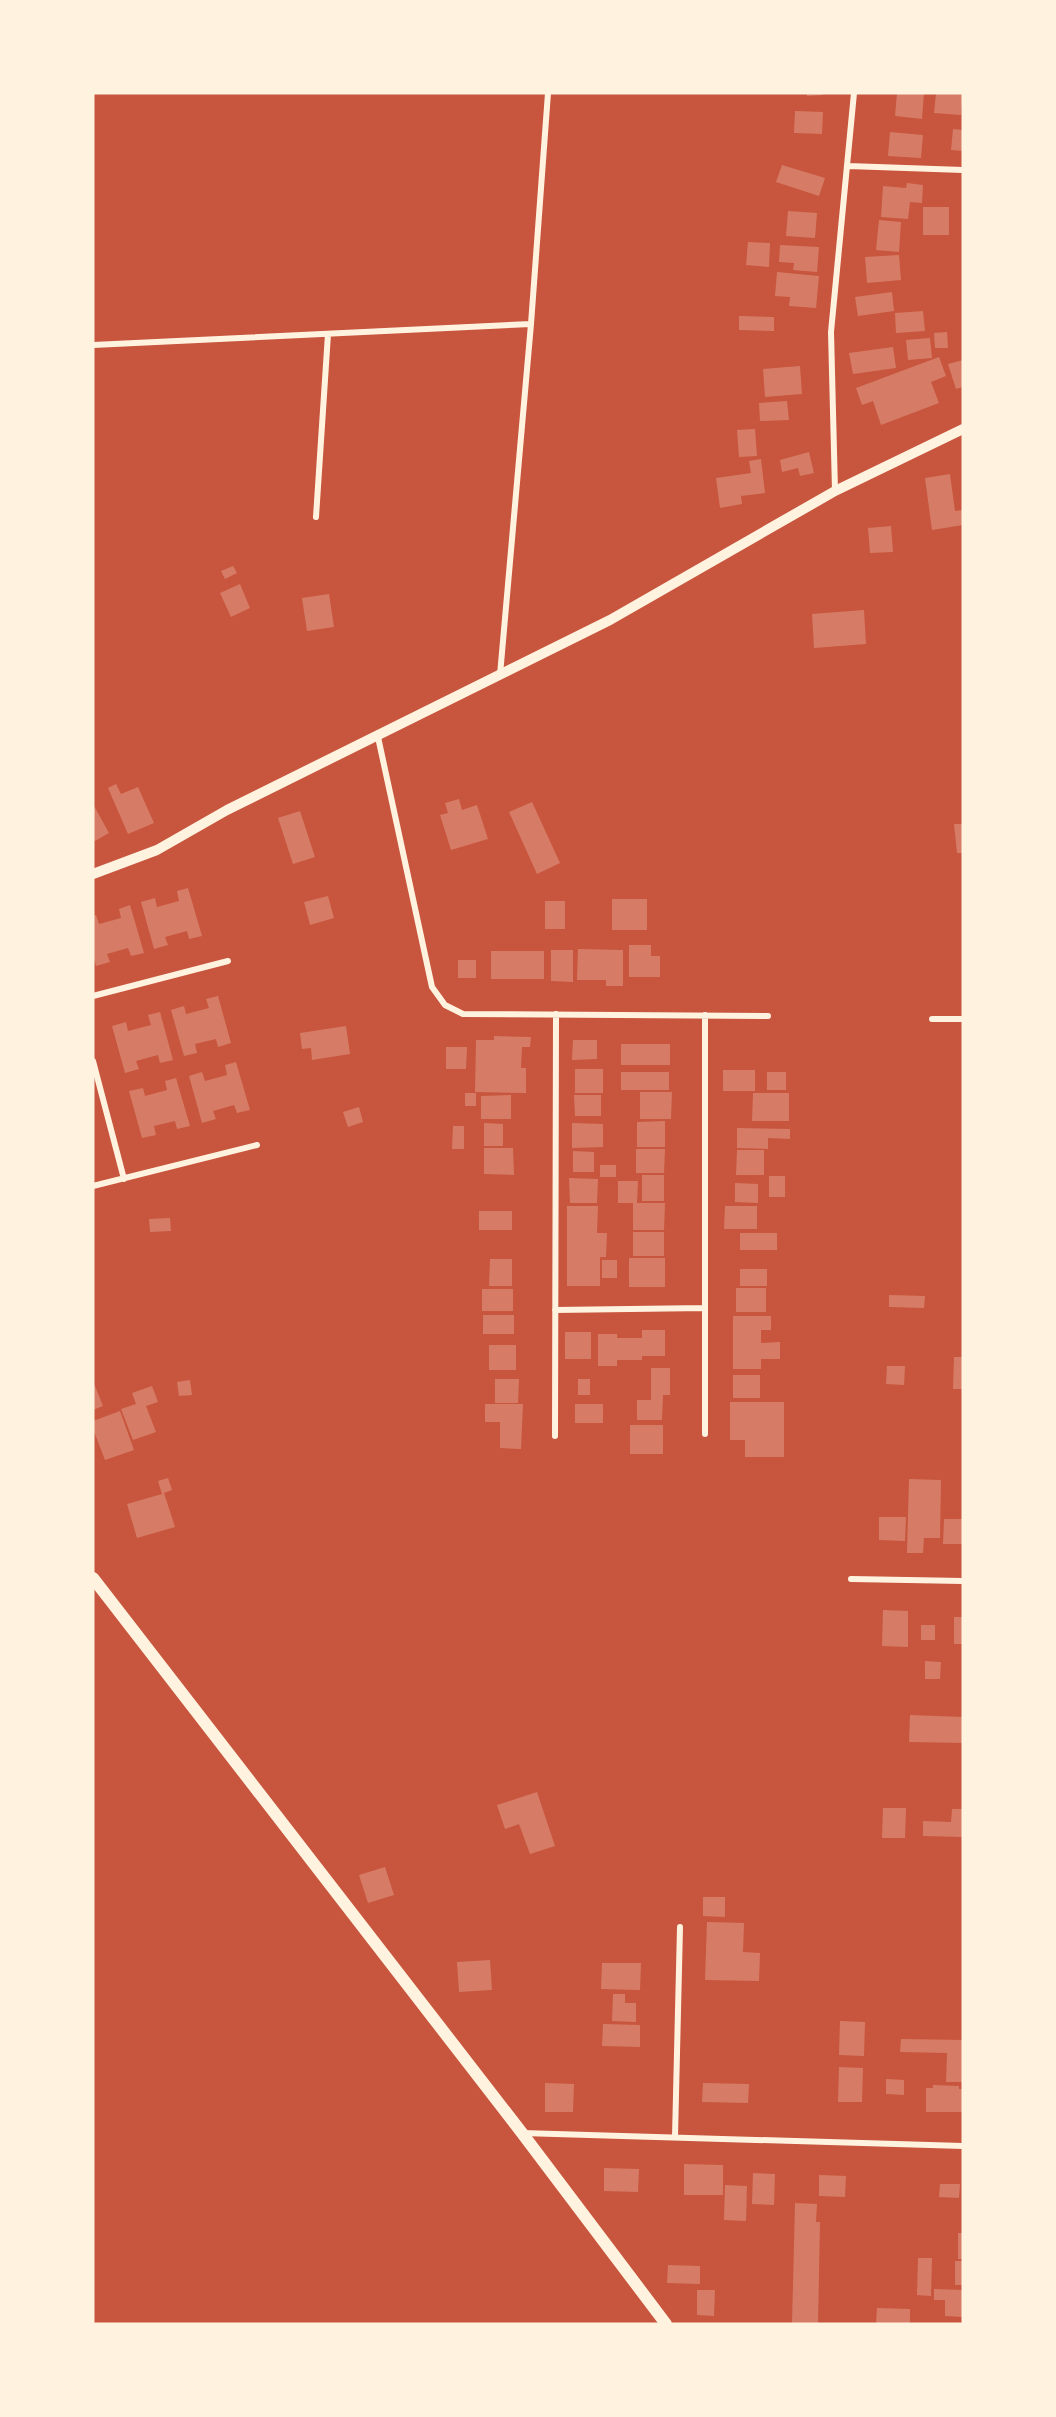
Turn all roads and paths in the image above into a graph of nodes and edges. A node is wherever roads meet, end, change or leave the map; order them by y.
1 (548, 93) edge
2 (854, 93) edge
3 (848, 166) junction
4 (963, 170) edge
5 (531, 324) junction
6 (328, 334) junction
7 (93, 345) edge
8 (963, 429) edge
9 (835, 491) junction
10 (316, 517) dead end
11 (500, 676) junction
12 (378, 737) junction
13 (93, 874) edge
14 (228, 961) dead end
15 (93, 996) edge
16 (556, 1014) junction
17 (705, 1015) junction
18 (768, 1016) dead end
19 (932, 1019) dead end
20 (963, 1019) edge
21 (93, 1061) edge
22 (257, 1145) dead end
23 (124, 1179) junction
24 (93, 1186) edge
25 (705, 1308) junction
26 (555, 1310) junction
27 (705, 1434) dead end
28 (555, 1436) dead end
29 (93, 1578) edge
30 (851, 1579) dead end
31 (963, 1581) edge
32 (680, 1927) dead end
33 (522, 2133) junction
34 (675, 2137) junction
35 (963, 2146) edge
36 (666, 2324) edge

1 - 5 street
2 - 3 street
3 - 4 street
3 - 9 street
5 - 6 street
5 - 11 street
6 - 7 street
6 - 10 street
8 - 9 street
9 - 11 street
11 - 12 street
12 - 13 street
12 - 16 street
14 - 15 street
16 - 17 street
16 - 26 street
17 - 18 street
17 - 25 street
19 - 20 street
21 - 23 street
22 - 23 street
23 - 24 street
25 - 26 street
25 - 27 street
26 - 28 street
29 - 33 main road
30 - 31 street
32 - 34 street
33 - 34 street
33 - 36 main road
34 - 35 street

